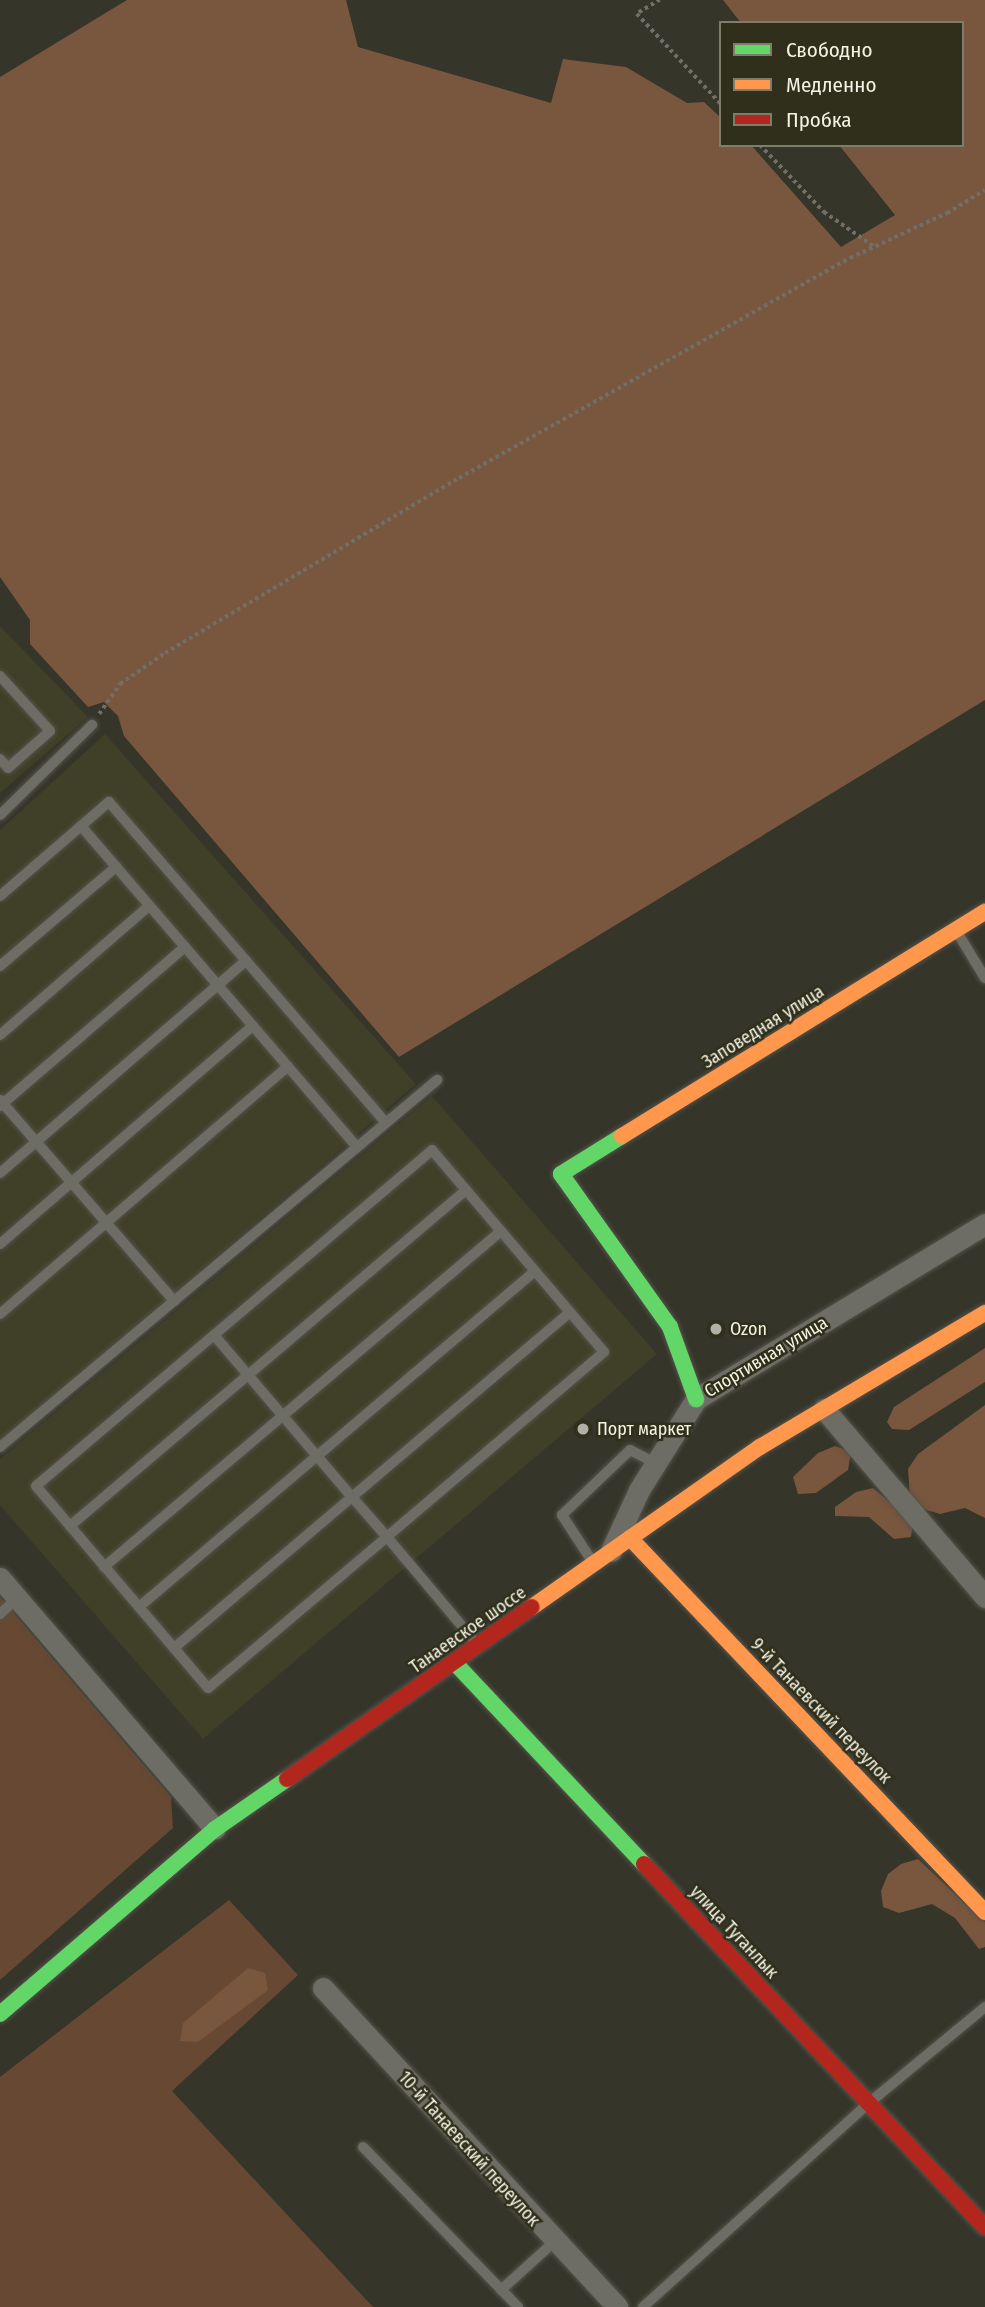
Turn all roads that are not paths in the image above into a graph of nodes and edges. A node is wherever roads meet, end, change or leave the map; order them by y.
1 (0, 676) edge
2 (92, 725) road end
3 (0, 759) edge
4 (0, 815) edge
5 (80, 826) junction
6 (116, 867) junction
7 (0, 896) edge
8 (149, 906) junction
9 (985, 912) edge
10 (956, 930) junction
11 (185, 947) junction
12 (246, 961) junction
13 (0, 966) edge
14 (985, 978) edge
15 (218, 985) junction
16 (253, 1026) junction
17 (0, 1035) edge
18 (288, 1066) junction
19 (437, 1080) dead end
20 (1, 1103) edge
21 (386, 1123) junction
22 (36, 1142) junction
23 (357, 1147) junction
24 (0, 1174) edge
25 (71, 1182) junction
26 (466, 1190) junction
27 (106, 1222) junction
28 (985, 1224) edge
29 (501, 1231) junction
30 (0, 1244) edge
31 (535, 1271) junction
32 (174, 1301) junction
33 (570, 1312) junction
34 (985, 1313) edge
35 (0, 1314) edge
36 (214, 1335) junction
37 (248, 1375) junction
38 (696, 1399) junction
39 (824, 1409) junction
40 (283, 1415) junction
41 (0, 1447) edge
42 (317, 1455) junction
43 (656, 1463) junction
44 (352, 1497) junction
45 (70, 1526) junction
46 (387, 1537) junction
47 (630, 1538) junction
48 (602, 1558) junction
49 (104, 1566) junction
50 (0, 1578) edge
51 (985, 1597) edge
52 (18, 1598) junction
53 (139, 1607) junction
54 (0, 1614) edge
55 (479, 1646) junction
56 (173, 1648) junction
57 (456, 1664) junction
58 (215, 1829) junction
59 (985, 1912) edge
60 (323, 1988) dead end
61 (985, 2007) edge
62 (0, 2014) edge
63 (869, 2104) junction
64 (363, 2147) dead end
65 (985, 2227) edge
66 (554, 2242) junction
67 (501, 2290) junction
68 (517, 2307) edge
69 (617, 2307) edge
70 (643, 2307) edge

1 - 3 lane
2 - 4 lane
5 - 6 lane
5 - 7 lane
5 - 12 lane
6 - 8 lane
6 - 13 lane
8 - 11 lane
8 - 17 lane
9 - 10 street, Заповедная улица
10 - 14 lane
10 - 38 street, Заповедная улица
11 - 15 lane
11 - 20 lane
12 - 15 lane
12 - 21 lane
15 - 16 lane
15 - 22 lane
16 - 18 lane
16 - 25 lane
18 - 23 lane
18 - 27 lane
19 - 21 lane
20 - 22 lane
21 - 23 lane
22 - 24 lane
22 - 25 lane
23 - 32 lane
25 - 27 lane
25 - 30 lane
26 - 29 lane
26 - 36 lane
26 - 37 lane
27 - 32 lane
27 - 35 lane
28 - 38 street, Спортивная улица
29 - 31 lane
29 - 40 lane
31 - 33 lane
31 - 42 lane
32 - 41 lane
33 - 44 lane
33 - 46 lane
34 - 39 street, Танаевское шоссе
36 - 37 lane
36 - 45 lane
37 - 40 lane
37 - 45 lane
38 - 43 street, Спортивная улица
39 - 47 street, Танаевское шоссе
39 - 51 street
40 - 42 lane
40 - 49 lane
42 - 44 lane
42 - 53 lane
43 - 48 street, Спортивная улица
43 - 48 lane
44 - 46 lane
44 - 56 lane
45 - 49 lane
46 - 55 lane
46 - 56 lane
47 - 48 street, Танаевское шоссе
47 - 59 street, 9-й Танаевский переулок
48 - 55 street, Танаевское шоссе
49 - 53 lane
50 - 52 street
52 - 54 lane
52 - 58 street
53 - 56 lane
55 - 57 street, Танаевское шоссе
57 - 58 street, Танаевское шоссе
57 - 63 street, улица Туганлык
58 - 62 street, Танаевское шоссе
60 - 66 street, 10-й Танаевский переулок
61 - 63 lane
63 - 65 street, улица Туганлык
63 - 70 lane
64 - 67 lane
66 - 67 lane
66 - 69 street, 10-й Танаевский переулок
67 - 68 lane

